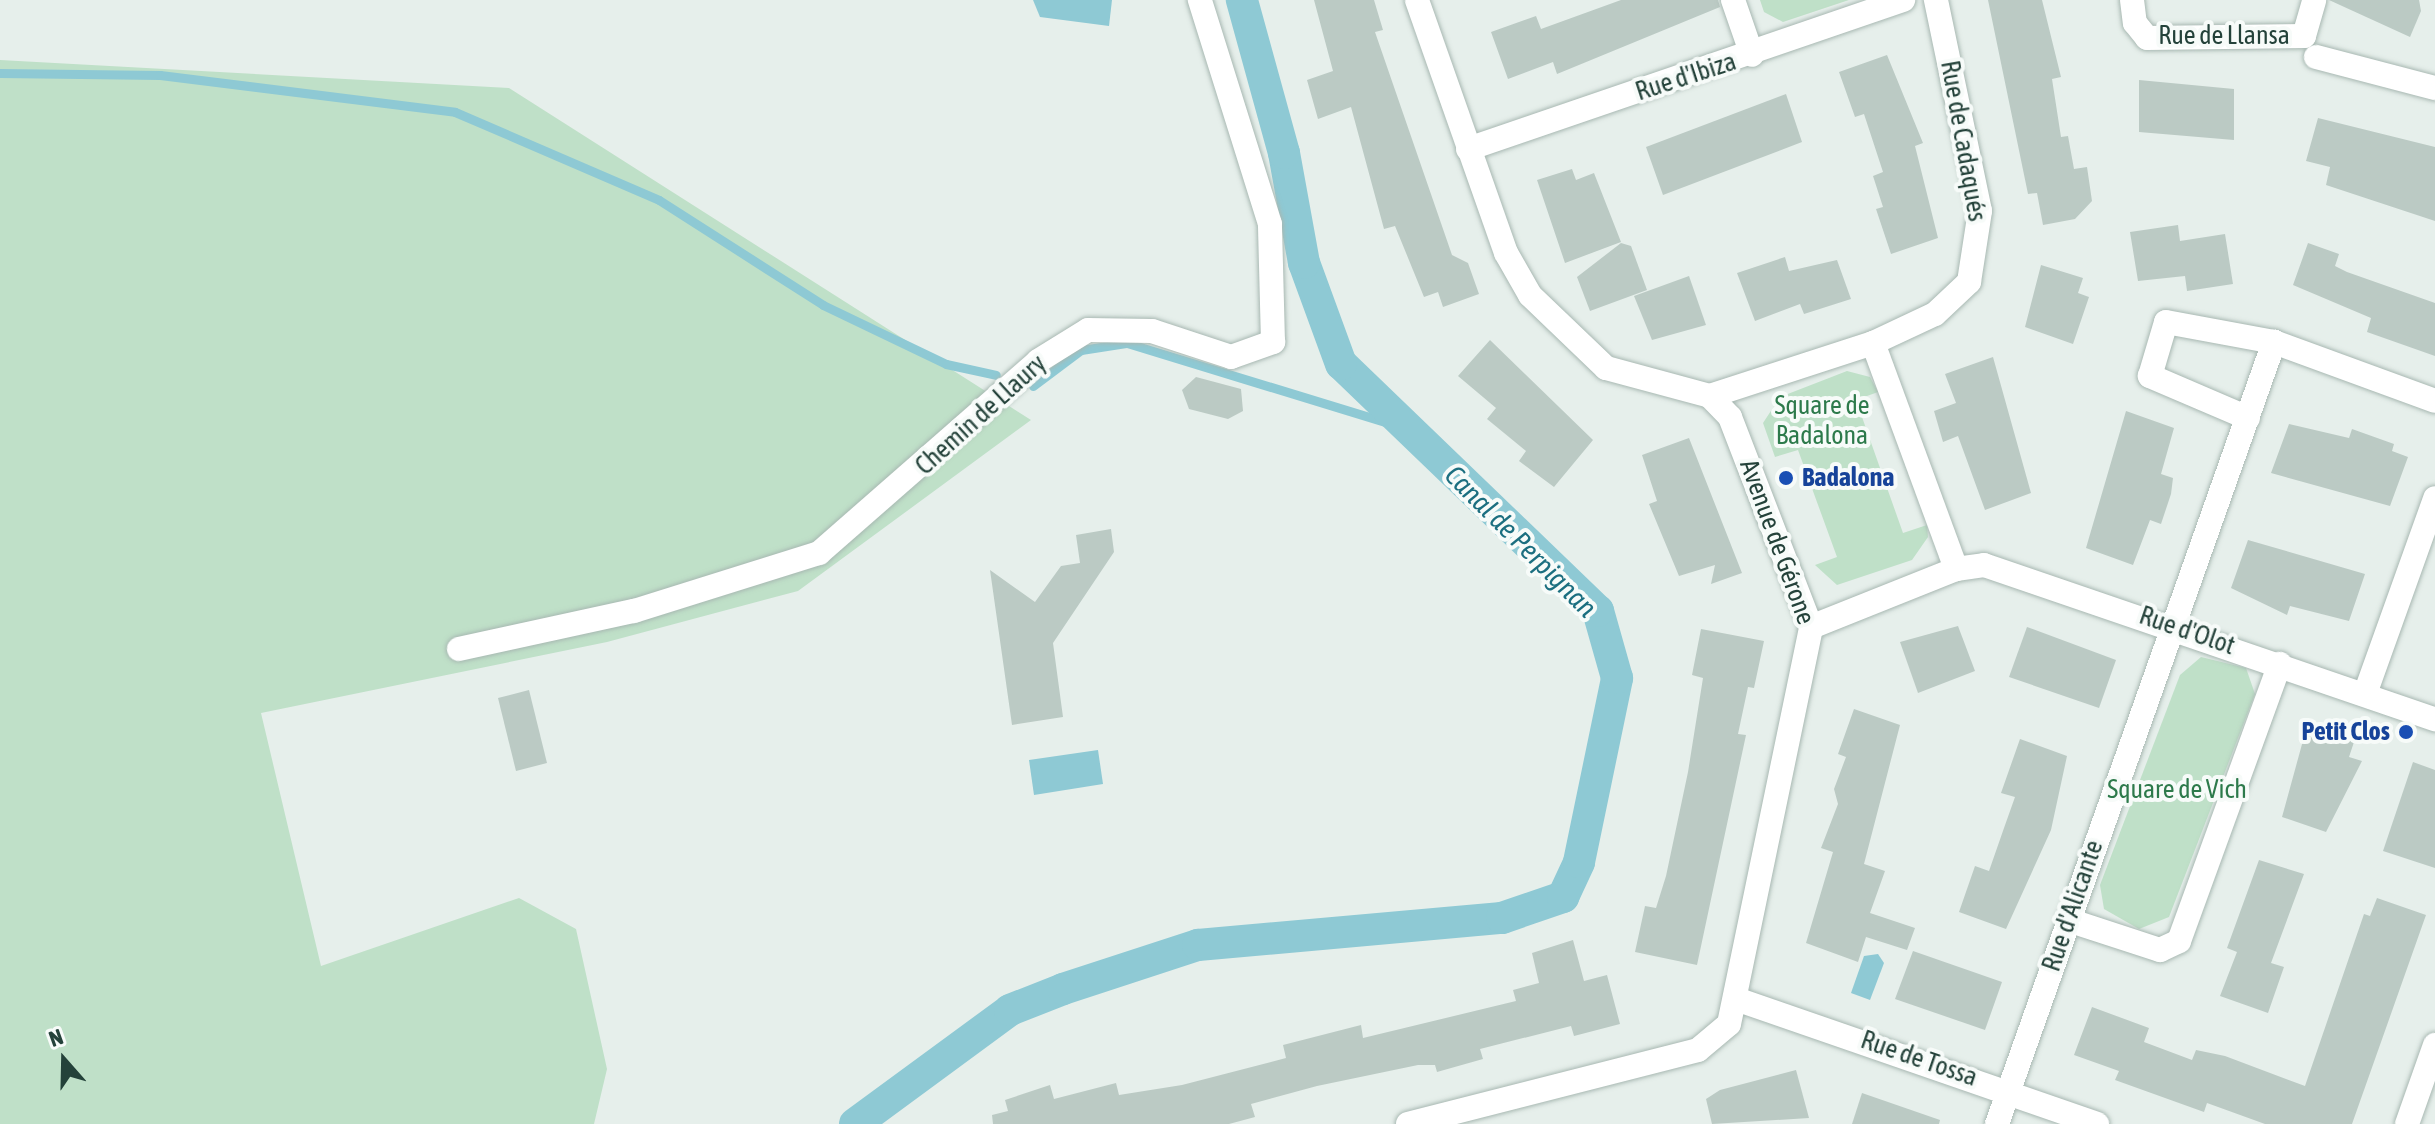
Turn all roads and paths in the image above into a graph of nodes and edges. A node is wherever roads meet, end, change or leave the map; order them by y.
1 (1200, 0) edge
2 (1417, 0) edge
3 (1733, 0) edge
4 (1903, 0) edge
5 (1936, 0) edge
6 (2132, 0) edge
7 (2314, 0) edge
8 (1752, 55) junction
9 (2316, 57) dead end
10 (2435, 88) edge
11 (1468, 149) junction
12 (2274, 342) junction
13 (1873, 343) junction
14 (1710, 396) junction
15 (2435, 401) edge
16 (2248, 418) junction
17 (2435, 498) edge
18 (1956, 569) junction
19 (2171, 626) junction
20 (1811, 627) junction
21 (459, 649) dead end
22 (2280, 664) junction
23 (2365, 694) junction
24 (2435, 719) edge
25 (2068, 920) junction
26 (1739, 1000) junction
27 (2435, 1045) edge
28 (2009, 1090) junction
29 (2418, 1114) edge
30 (1485, 1115) edge
31 (1408, 1124) edge
32 (1997, 1124) edge
33 (2097, 1124) edge

1 - 21 street, Chemin de Llaury
2 - 11 street
3 - 8 street
4 - 8 street, Rue d'Ibiza
5 - 13 street, Rue de Cadaqués
6 - 7 street, Rue de Llansa
8 - 11 street, Rue d'Ibiza
9 - 10 street
11 - 14 street
12 - 15 street
12 - 16 street, Rue d'Alicante
12 - 16 street
13 - 14 street, Rue de Cadaqués
13 - 18 street
14 - 20 street, Avenue de Gérone
16 - 19 street, Rue d'Alicante
17 - 23 street
18 - 19 street, Rue d'Olot
18 - 20 street, Rue d'Olot
19 - 22 street, Rue d'Olot
19 - 25 street, Rue d'Alicante
20 - 26 street, Avenue de Gérone
22 - 23 street, Rue d'Olot
22 - 25 street
23 - 24 street, Rue d'Olot
25 - 28 street, Rue d'Alicante
26 - 28 street, Rue de Tossa
26 - 30 street, Avenue de Gérone
27 - 29 street
28 - 32 street, Rue d'Alicante
28 - 33 street, Rue de Tossa
30 - 31 street, Avenue de Gérone

